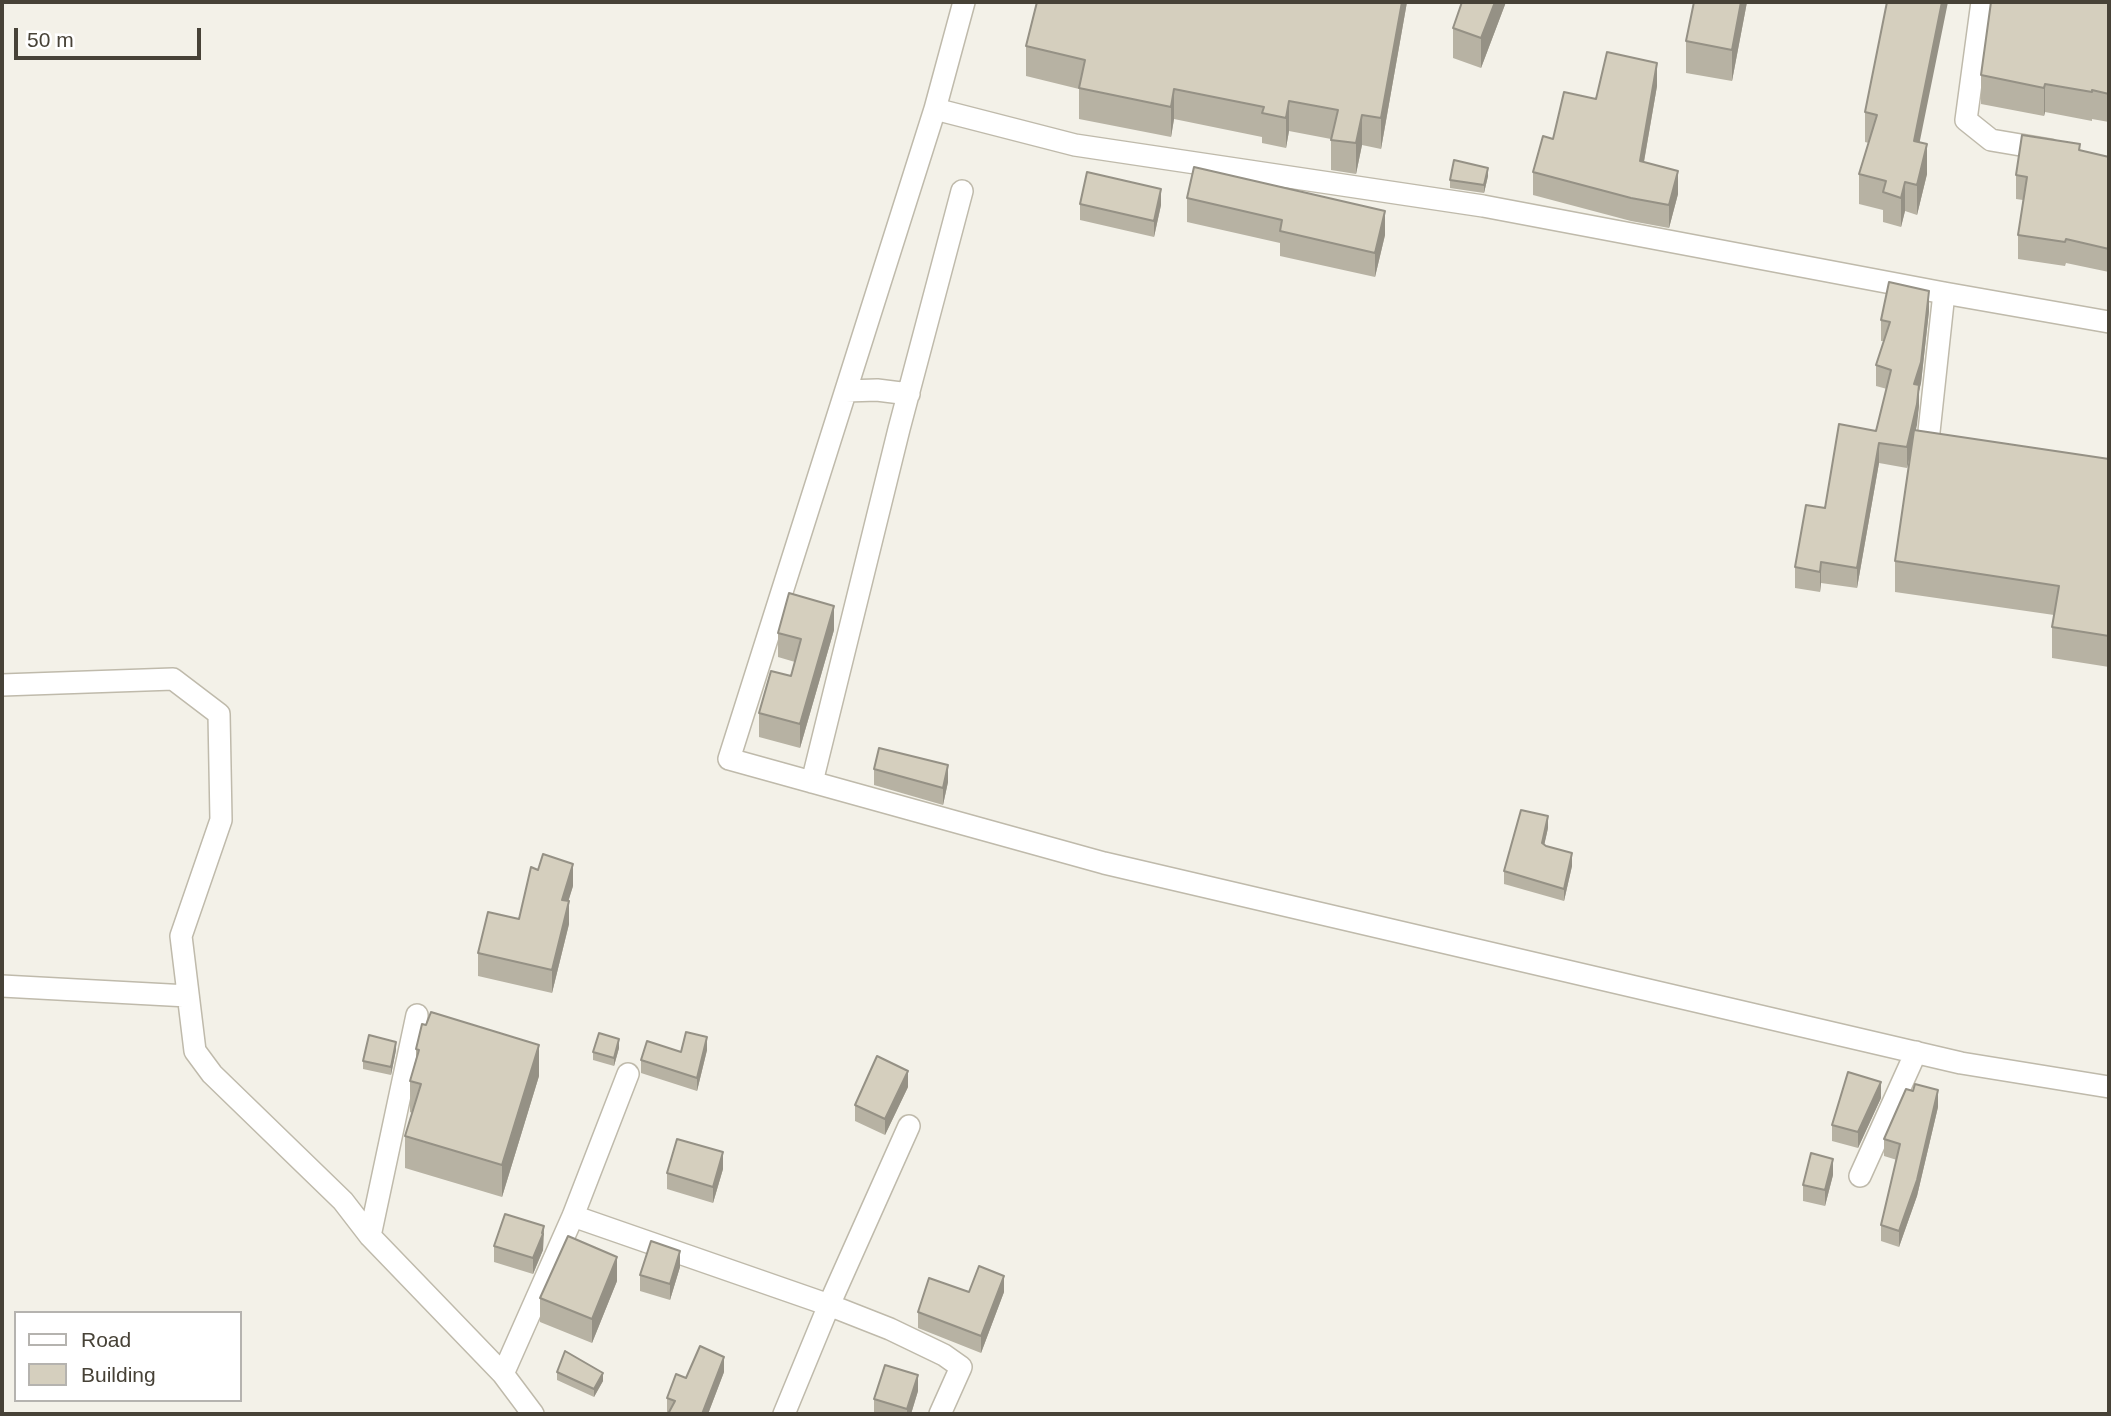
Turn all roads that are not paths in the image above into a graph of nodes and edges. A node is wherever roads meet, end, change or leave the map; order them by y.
1 (964, 2) edge
2 (1982, 2) edge
3 (935, 109) junction
4 (2070, 153) edge
5 (962, 191) dead end
6 (1944, 293) junction
7 (2109, 322) edge
8 (846, 391) junction
9 (909, 394) junction
10 (1965, 452) edge
11 (2, 685) edge
12 (812, 782) junction
13 (2, 986) edge
14 (188, 996) junction
15 (417, 1015) dead end
16 (1916, 1052) junction
17 (628, 1074) dead end
18 (2109, 1087) edge
19 (909, 1126) dead end
20 (1860, 1176) dead end
21 (573, 1216) junction
22 (370, 1236) junction
23 (829, 1305) junction
24 (503, 1374) junction
25 (533, 1414) edge
26 (784, 1414) edge
27 (940, 1414) edge

1 - 3 street
2 - 4 street
3 - 6 street
3 - 8 street
5 - 9 street
6 - 7 street
6 - 10 street
8 - 9 street
8 - 12 street
9 - 12 street
11 - 14 street
12 - 16 street
13 - 14 street
14 - 22 street
15 - 22 street
16 - 18 street
16 - 20 street
17 - 21 street
19 - 23 street
21 - 23 street
21 - 24 street
22 - 24 street
23 - 26 street
23 - 27 street
24 - 25 street

